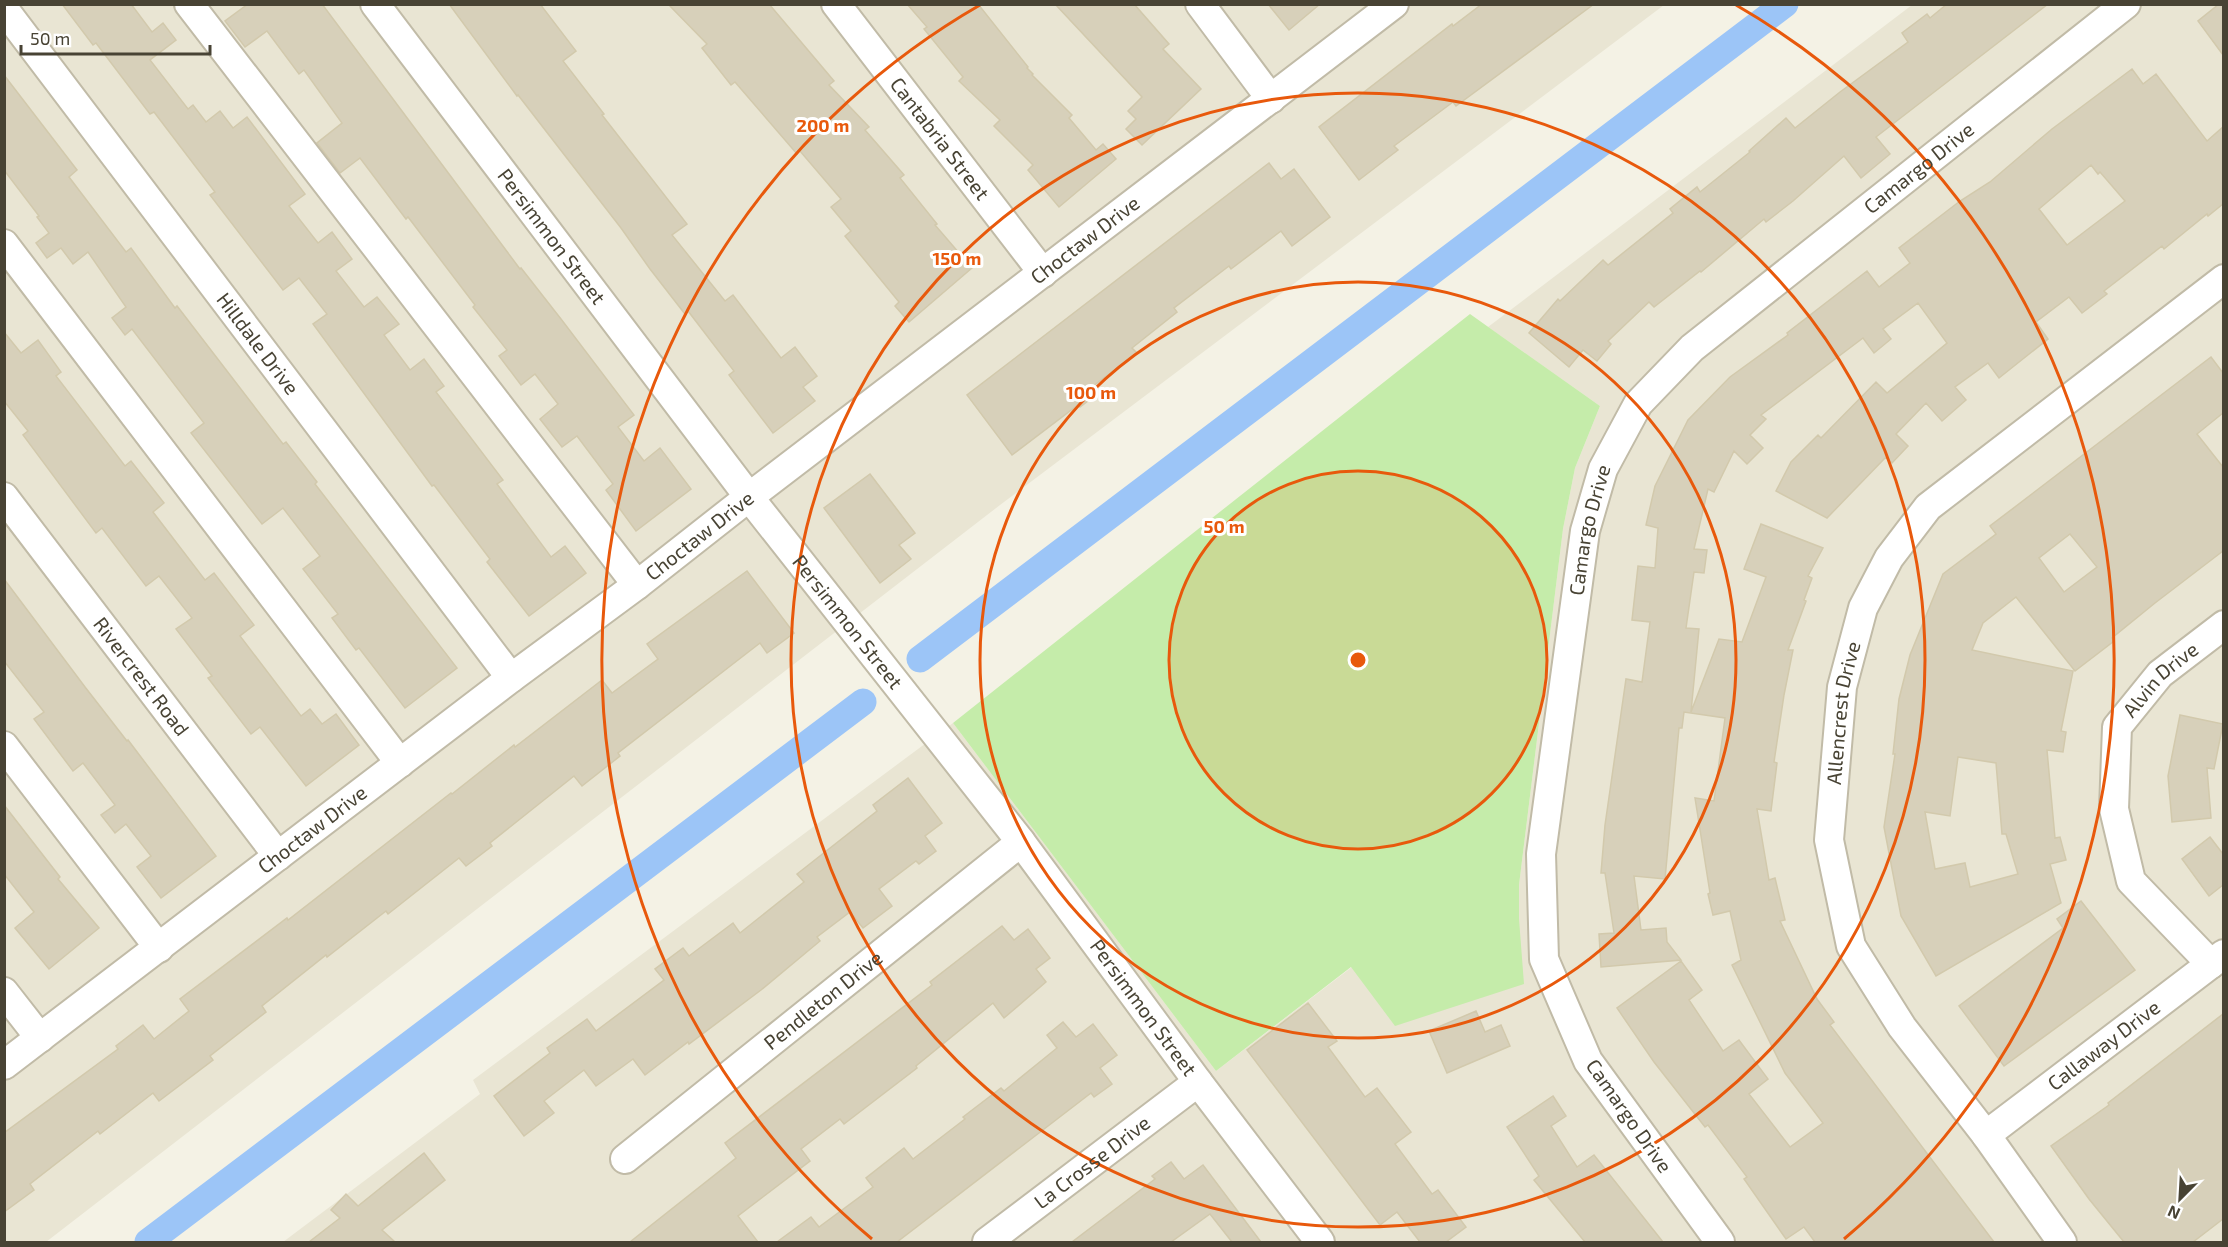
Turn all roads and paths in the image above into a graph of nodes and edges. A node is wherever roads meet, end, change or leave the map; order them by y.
1 (189, 4) edge
2 (375, 4) edge
3 (836, 4) edge
4 (1200, 4) edge
5 (1394, 4) edge
6 (2126, 4) edge
7 (4, 9) edge
8 (1271, 99) junction
9 (4, 244) edge
10 (1043, 273) junction
11 (2223, 279) edge
12 (4, 497) edge
13 (749, 497) junction
14 (638, 585) junction
15 (2223, 625) edge
16 (511, 678) junction
17 (4, 746) edge
18 (400, 764) junction
19 (1021, 843) junction
20 (278, 856) junction
21 (159, 948) junction
22 (2217, 959) edge
23 (4, 992) edge
24 (40, 1038) junction
25 (4, 1065) edge
26 (1198, 1082) junction
27 (1986, 1135) junction
28 (625, 1159) dead end
29 (987, 1242) edge
30 (1320, 1242) edge
31 (1720, 1242) edge
32 (2062, 1242) edge

1 - 14 street
2 - 13 street, Persimmon Street
3 - 10 street, Cantabria Street
4 - 8 street
5 - 8 street, Choctaw Drive
6 - 31 street, Camargo Drive
7 - 16 street, Hilldale Drive
8 - 10 street, Choctaw Drive
9 - 18 street
10 - 13 street, Choctaw Drive
11 - 27 street, Allencrest Drive
12 - 20 street, Rivercrest Road
13 - 14 street, Choctaw Drive
13 - 19 street, Persimmon Street
14 - 16 street, Choctaw Drive
15 - 22 street, Alvin Drive
16 - 18 street, Choctaw Drive
17 - 21 street
18 - 20 street, Choctaw Drive
19 - 26 street, Persimmon Street
19 - 28 street, Pendleton Drive
20 - 21 street, Choctaw Drive
21 - 24 street, Choctaw Drive
22 - 27 street, Callaway Drive
23 - 24 street
24 - 25 street, Choctaw Drive
26 - 29 street, La Crosse Drive
26 - 30 street, Persimmon Street
27 - 32 street, Allencrest Drive

